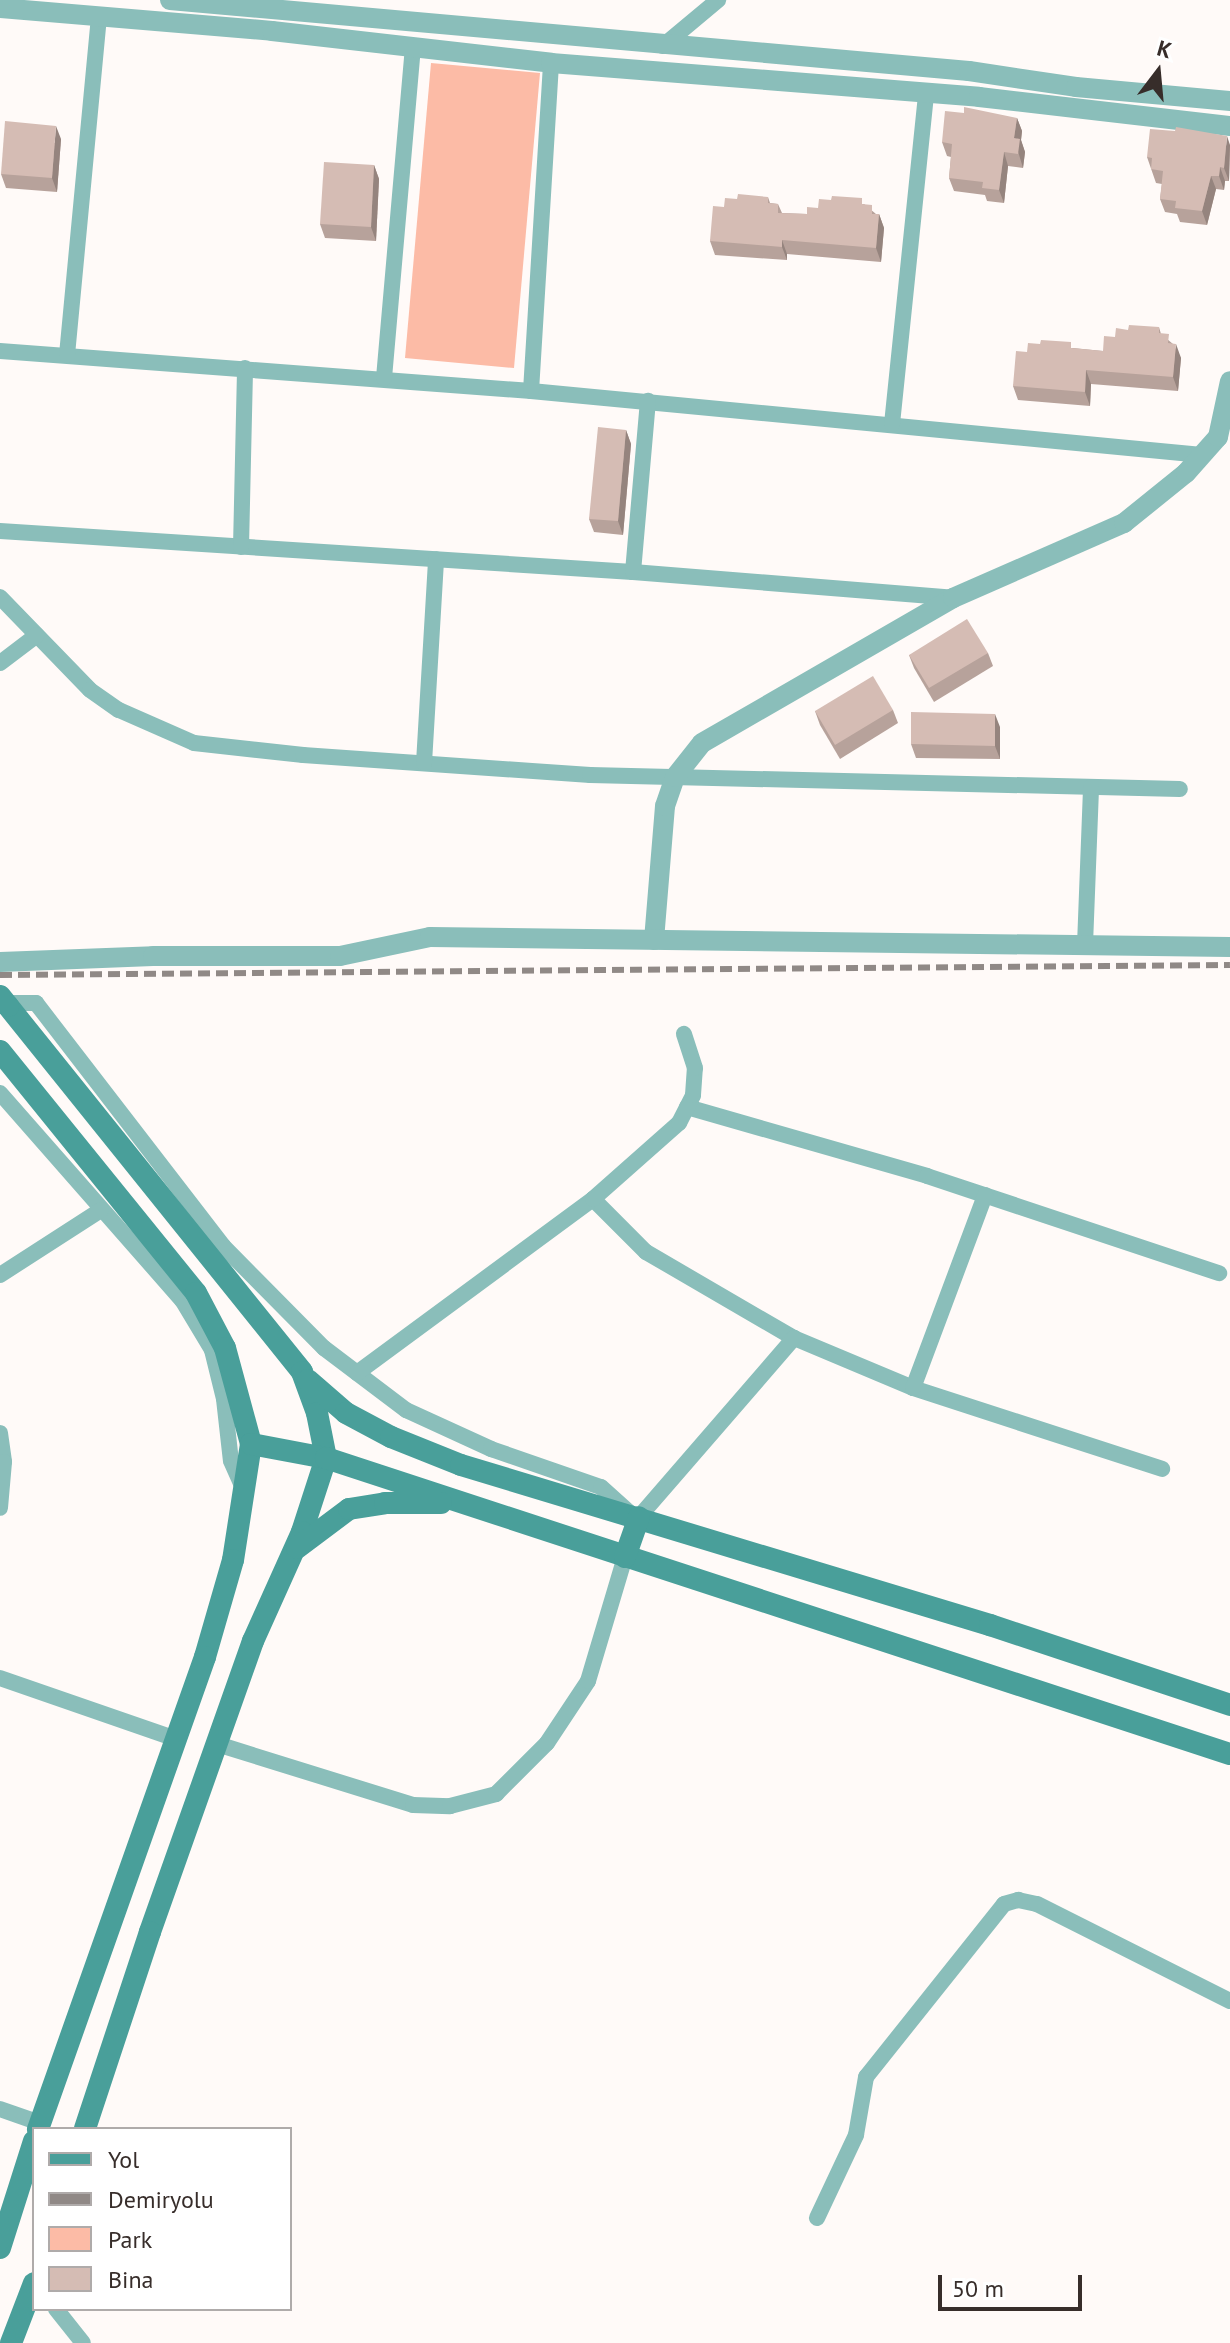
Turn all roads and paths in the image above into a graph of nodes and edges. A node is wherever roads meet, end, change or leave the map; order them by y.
1 (170, 0) edge
2 (718, 0) edge
3 (358, 7) edge
4 (0, 8) edge
5 (99, 16) junction
6 (413, 46) junction
7 (663, 46) junction
8 (551, 63) junction
9 (926, 94) junction
10 (1230, 101) edge
11 (1230, 126) edge
12 (0, 351) edge
13 (67, 355) junction
14 (245, 368) junction
15 (384, 378) junction
16 (1230, 381) edge
17 (531, 391) junction
18 (648, 401) junction
19 (892, 424) junction
20 (1202, 455) junction
21 (0, 531) edge
22 (241, 547) junction
23 (436, 559) junction
24 (633, 572) junction
25 (0, 597) edge
26 (953, 598) junction
27 (37, 635) junction
28 (0, 663) edge
29 (424, 763) junction
30 (675, 777) junction
31 (1091, 787) junction
32 (1180, 789) dead end
33 (654, 940) junction
34 (1085, 945) junction
35 (1230, 947) edge
36 (0, 962) edge
37 (3, 1002) edge
38 (684, 1034) dead end
39 (0, 1051) edge
40 (0, 1093) edge
41 (687, 1107) junction
42 (985, 1195) junction
43 (593, 1199) junction
44 (101, 1210) junction
45 (1219, 1273) dead end
46 (0, 1275) edge
47 (794, 1338) junction
48 (302, 1372) junction
49 (357, 1373) junction
50 (913, 1388) junction
51 (0, 1433) edge
52 (251, 1444) junction
53 (326, 1458) junction
54 (1162, 1469) dead end
55 (246, 1494) junction
56 (472, 1506) junction
57 (0, 1508) edge
58 (635, 1516) junction
59 (293, 1551) junction
60 (625, 1557) junction
61 (0, 1678) edge
62 (1230, 1705) edge
63 (176, 1739) junction
64 (217, 1744) junction
65 (1230, 1754) edge
66 (1230, 2001) edge
67 (0, 2109) edge
68 (38, 2127) edge
69 (86, 2127) edge
70 (32, 2128) edge
71 (32, 2147) edge
72 (817, 2218) dead end
73 (0, 2248) edge
74 (32, 2288) edge
75 (58, 2311) edge
76 (11, 2343) edge
77 (83, 2343) edge

1 - 3 street
2 - 7 street
3 - 7 street
4 - 5 street
5 - 6 street
5 - 13 street
6 - 8 street
6 - 15 street
7 - 10 street
8 - 9 street
8 - 17 street
9 - 11 street
9 - 19 street
12 - 13 street
13 - 14 street
14 - 15 street
14 - 22 street
15 - 17 street
16 - 20 street
17 - 18 street
18 - 19 street
18 - 24 street
19 - 20 street
20 - 26 street
21 - 22 street
22 - 23 street
23 - 24 street
23 - 29 street
24 - 26 street
25 - 27 street
26 - 30 street
27 - 28 street
27 - 29 street
29 - 30 street
30 - 31 street
30 - 33 street
31 - 32 street
31 - 34 street
33 - 34 street
33 - 36 street
34 - 35 street
37 - 48 main road
37 - 49 street
38 - 41 street
39 - 52 main road
40 - 44 street
41 - 42 street
41 - 43 street
42 - 45 street
42 - 50 street
43 - 47 street
43 - 49 street
44 - 46 street
44 - 55 street
47 - 50 street
47 - 58 street
48 - 53 main road
48 - 58 main road
49 - 58 street
50 - 54 street
51 - 57 street
52 - 53 main road
52 - 55 main road
53 - 56 main road
53 - 59 main road
55 - 63 main road
56 - 59 main road
56 - 60 main road
58 - 60 main road
58 - 62 main road
59 - 64 main road
60 - 64 street
60 - 65 main road
61 - 63 street
63 - 68 main road
64 - 69 main road
66 - 72 street
67 - 70 street
71 - 73 main road
74 - 76 main road
75 - 77 street

